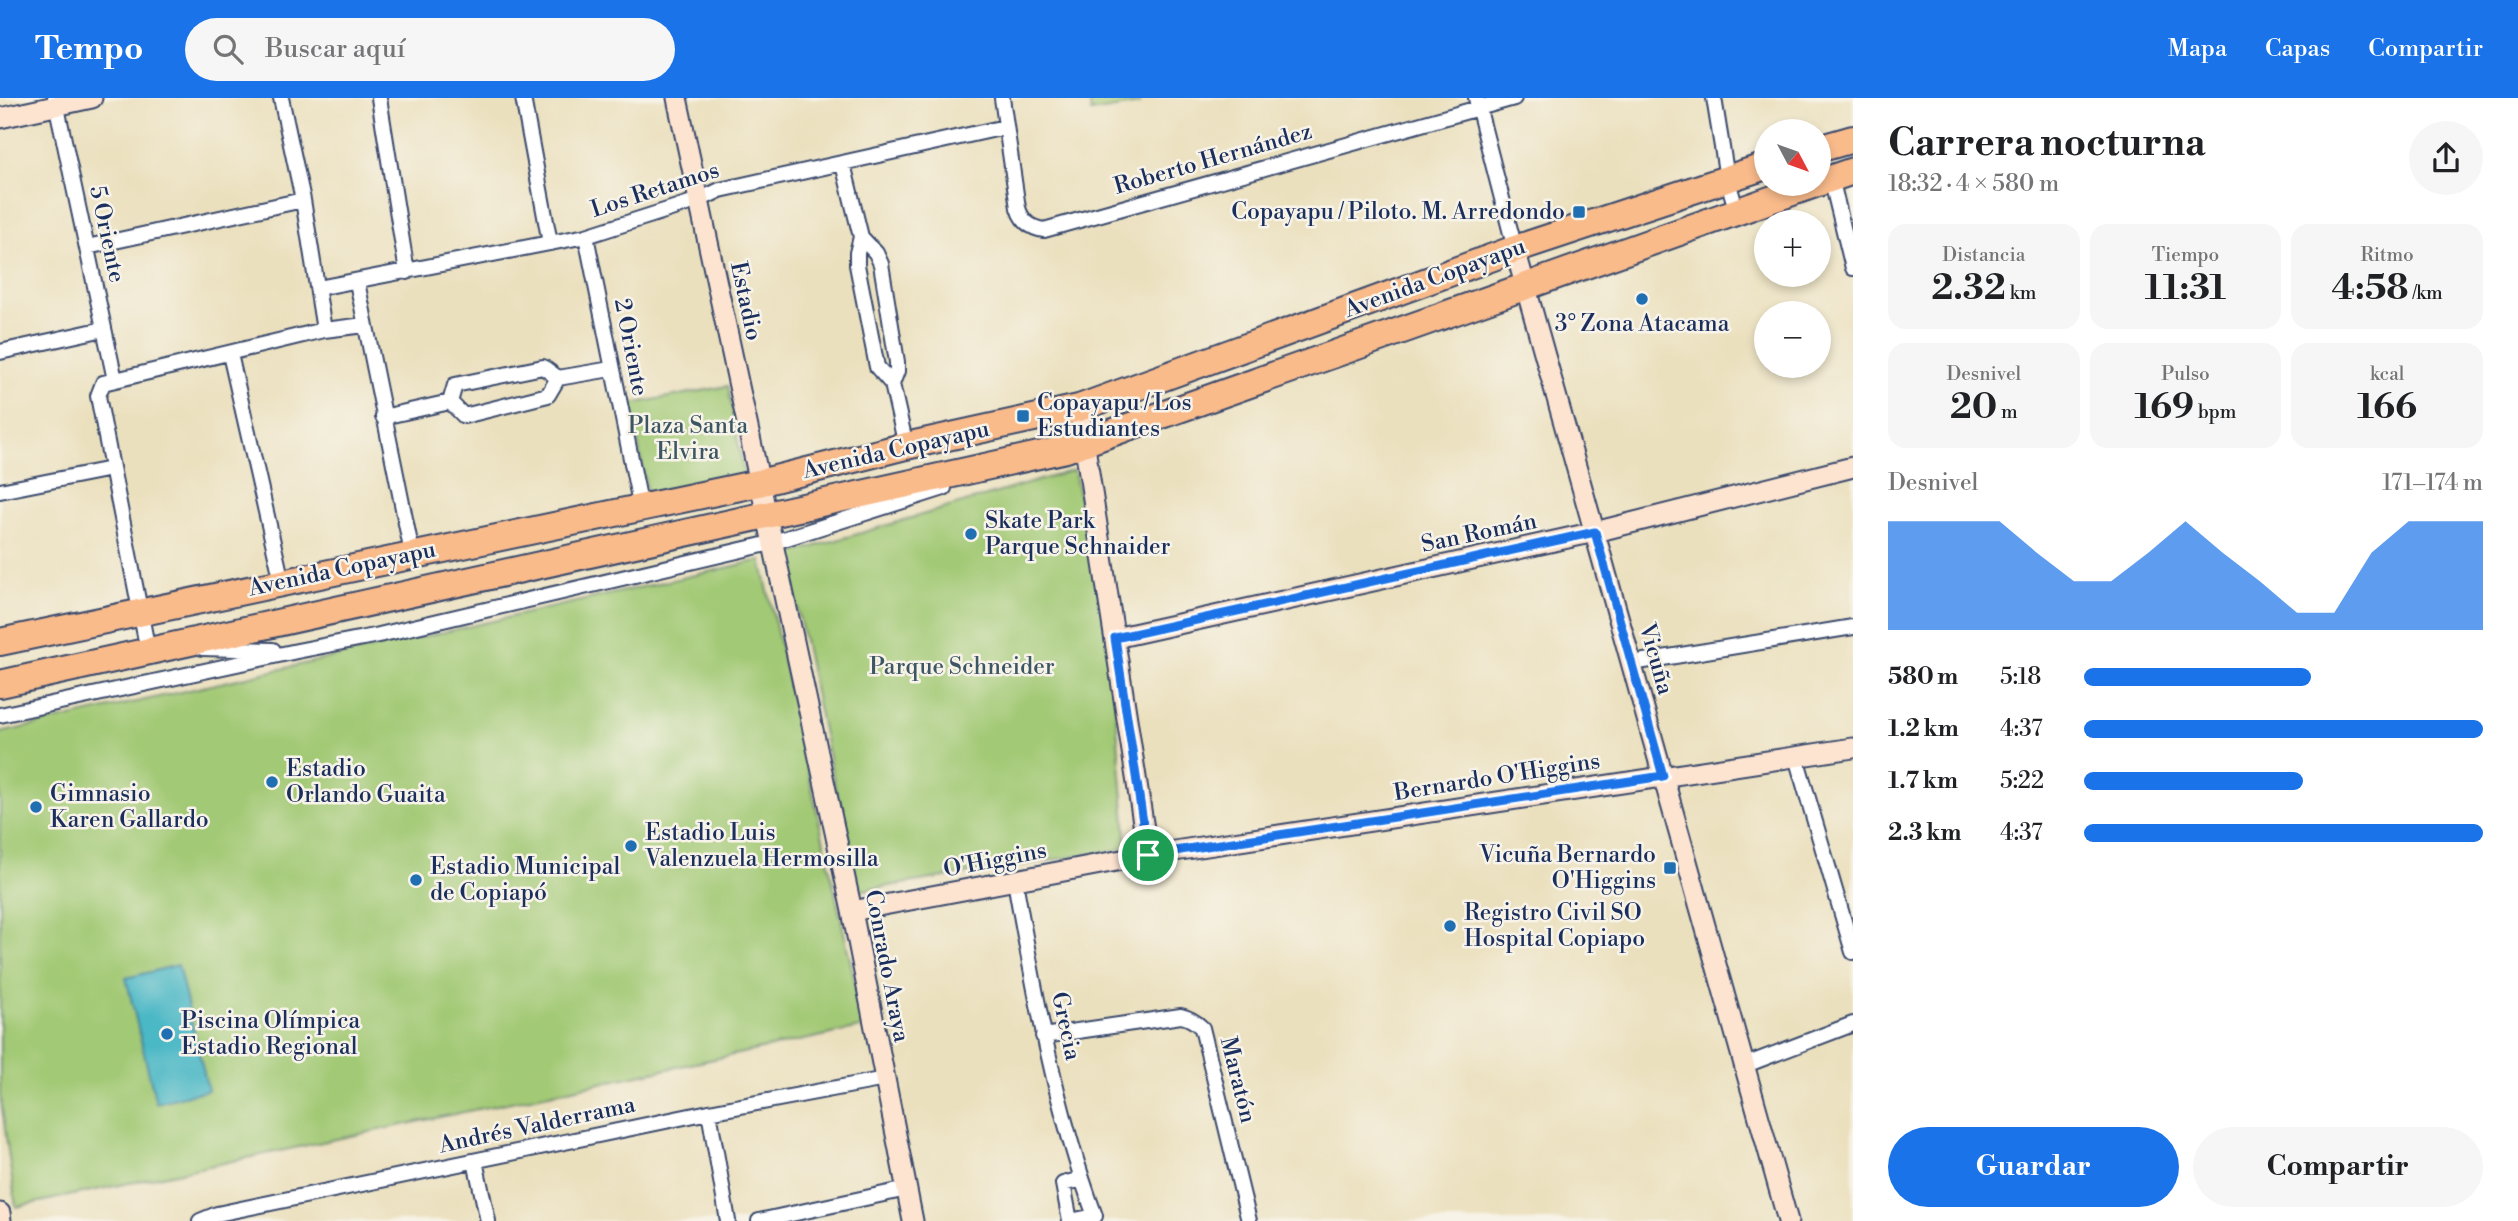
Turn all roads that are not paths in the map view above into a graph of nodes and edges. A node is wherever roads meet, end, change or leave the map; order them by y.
1 (92, 98) edge
2 (281, 98) edge
3 (379, 98) edge
4 (523, 98) edge
5 (677, 98) edge
6 (1002, 98) edge
7 (1514, 98) edge
8 (1714, 98) edge
9 (56, 102) edge
10 (1477, 104) edge
11 (0, 118) edge
12 (1005, 127) junction
13 (1853, 139) edge
14 (1831, 145) edge
15 (843, 164) junction
16 (1754, 170) edge
17 (1727, 178) junction
18 (1831, 186) edge
19 (1782, 196) edge
20 (303, 200) junction
21 (699, 200) junction
22 (1737, 212) junction
23 (1575, 229) junction
24 (586, 236) junction
25 (860, 237) junction
26 (550, 243) junction
27 (87, 247) junction
28 (1515, 249) junction
29 (1853, 268) edge
30 (407, 272) junction
31 (357, 282) junction
32 (1525, 287) junction
33 (318, 288) junction
34 (365, 325) junction
35 (104, 329) junction
36 (324, 330) junction
37 (0, 352) edge
38 (230, 354) junction
39 (611, 369) junction
40 (558, 378) junction
41 (109, 382) junction
42 (892, 384) junction
43 (450, 402) junction
44 (1079, 408) junction
45 (383, 417) junction
46 (906, 446) junction
47 (1075, 446) junction
48 (1853, 467) edge
49 (111, 469) junction
50 (759, 483) junction
51 (0, 491) edge
52 (641, 508) junction
53 (766, 515) junction
54 (1595, 532) junction
55 (771, 542) junction
56 (412, 554) junction
57 (282, 582) junction
58 (140, 611) junction
59 (1853, 626) edge
60 (1115, 638) junction
61 (0, 642) edge
62 (157, 649) junction
63 (297, 651) junction
64 (1632, 663) junction
65 (0, 684) edge
66 (0, 715) edge
67 (1853, 748) edge
68 (1796, 757) junction
69 (1663, 776) junction
70 (1148, 855) junction
71 (1015, 881) junction
72 (852, 911) junction
73 (1853, 952) edge
74 (1853, 1024) edge
75 (1043, 1036) junction
76 (1743, 1066) junction
77 (885, 1079) junction
78 (709, 1112) junction
79 (475, 1161) junction
80 (1081, 1179) dead end
81 (907, 1189) junction
82 (0, 1213) edge
83 (778, 1219) edge
84 (1787, 1220) edge
85 (1, 1221) edge
86 (200, 1221) edge
87 (488, 1221) edge
88 (728, 1221) edge
89 (759, 1221) edge
90 (913, 1221) edge
91 (1249, 1221) edge

1 - 9 street
2 - 20 street
3 - 30 street
4 - 26 street
5 - 21 street, Estadio
6 - 12 street
7 - 10 street, Roberto Hernández
8 - 17 street
9 - 11 street
9 - 27 street, 5 Oriente
10 - 12 street, Roberto Hernández
10 - 28 street, Vicuña
12 - 15 street, Los Retamos
13 - 14 highway
15 - 21 street, Los Retamos
15 - 25 street
16 - 17 highway, Avenida Copayapu
17 - 22 street
17 - 23 highway, Avenida Copayapu
18 - 29 street
19 - 22 highway, Avenida Copayapu
20 - 27 street
20 - 33 street
21 - 24 street, Los Retamos
21 - 50 street, Estadio
22 - 32 highway, Avenida Copayapu
23 - 28 highway, Avenida Copayapu
23 - 32 highway
24 - 26 street, Los Retamos
24 - 39 street, 2 Oriente
25 - 42 street
25 - 42 street
26 - 30 street, Los Retamos
27 - 35 street, 5 Oriente
28 - 32 street, Vicuña
28 - 44 highway, Avenida Copayapu
30 - 31 street, Los Retamos
31 - 33 street, Los Retamos
31 - 34 street
32 - 47 highway, Avenida Copayapu
32 - 54 street, Vicuña
33 - 36 street
34 - 36 street
34 - 45 street
35 - 37 street
35 - 41 street, 5 Oriente
36 - 38 street
38 - 41 street
38 - 57 street
39 - 40 street
39 - 52 street, 2 Oriente
40 - 43 street
40 - 43 street
41 - 49 street, 5 Oriente
42 - 46 street
43 - 45 street
44 - 46 highway, Avenida Copayapu
44 - 47 street
45 - 56 street
46 - 50 highway, Avenida Copayapu
47 - 53 highway, Avenida Copayapu
47 - 55 street, Avenida Copayapu
47 - 60 street
48 - 54 street, San Román
49 - 51 street
49 - 58 street, 5 Oriente
50 - 52 highway, Avenida Copayapu
50 - 53 street, Estadio
52 - 56 highway, Avenida Copayapu
53 - 55 street, Conrado Araya
53 - 62 highway, Avenida Copayapu
54 - 60 street, San Román
54 - 64 street, Vicuña
55 - 63 street, Avenida Copayapu
55 - 72 street, Conrado Araya
56 - 57 highway, Avenida Copayapu
57 - 58 highway, Avenida Copayapu
58 - 61 highway, Avenida Copayapu
58 - 62 street, 5 Oriente
59 - 64 street
60 - 70 street
62 - 63 street, Avenida Copayapu
62 - 65 highway, Avenida Copayapu
63 - 66 street, Avenida Copayapu
64 - 69 street, Vicuña
67 - 68 street, Bernardo O'Higgins
68 - 69 street, Bernardo O'Higgins
68 - 73 street
69 - 70 street, Bernardo O'Higgins
69 - 76 street, Vicuña
70 - 71 street, O'Higgins
71 - 72 street, O'Higgins
71 - 75 street, Grecia
72 - 77 street, Conrado Araya
74 - 76 street
75 - 80 street, Grecia
75 - 91 street, Maratón
76 - 84 street, Vicuña
77 - 78 street, Andrés Valderrama
77 - 81 street, Conrado Araya
78 - 79 street, Andrés Valderrama
78 - 88 street
79 - 86 street, Andrés Valderrama
79 - 87 street
81 - 83 street
81 - 90 street, Conrado Araya
82 - 85 street
83 - 89 street

